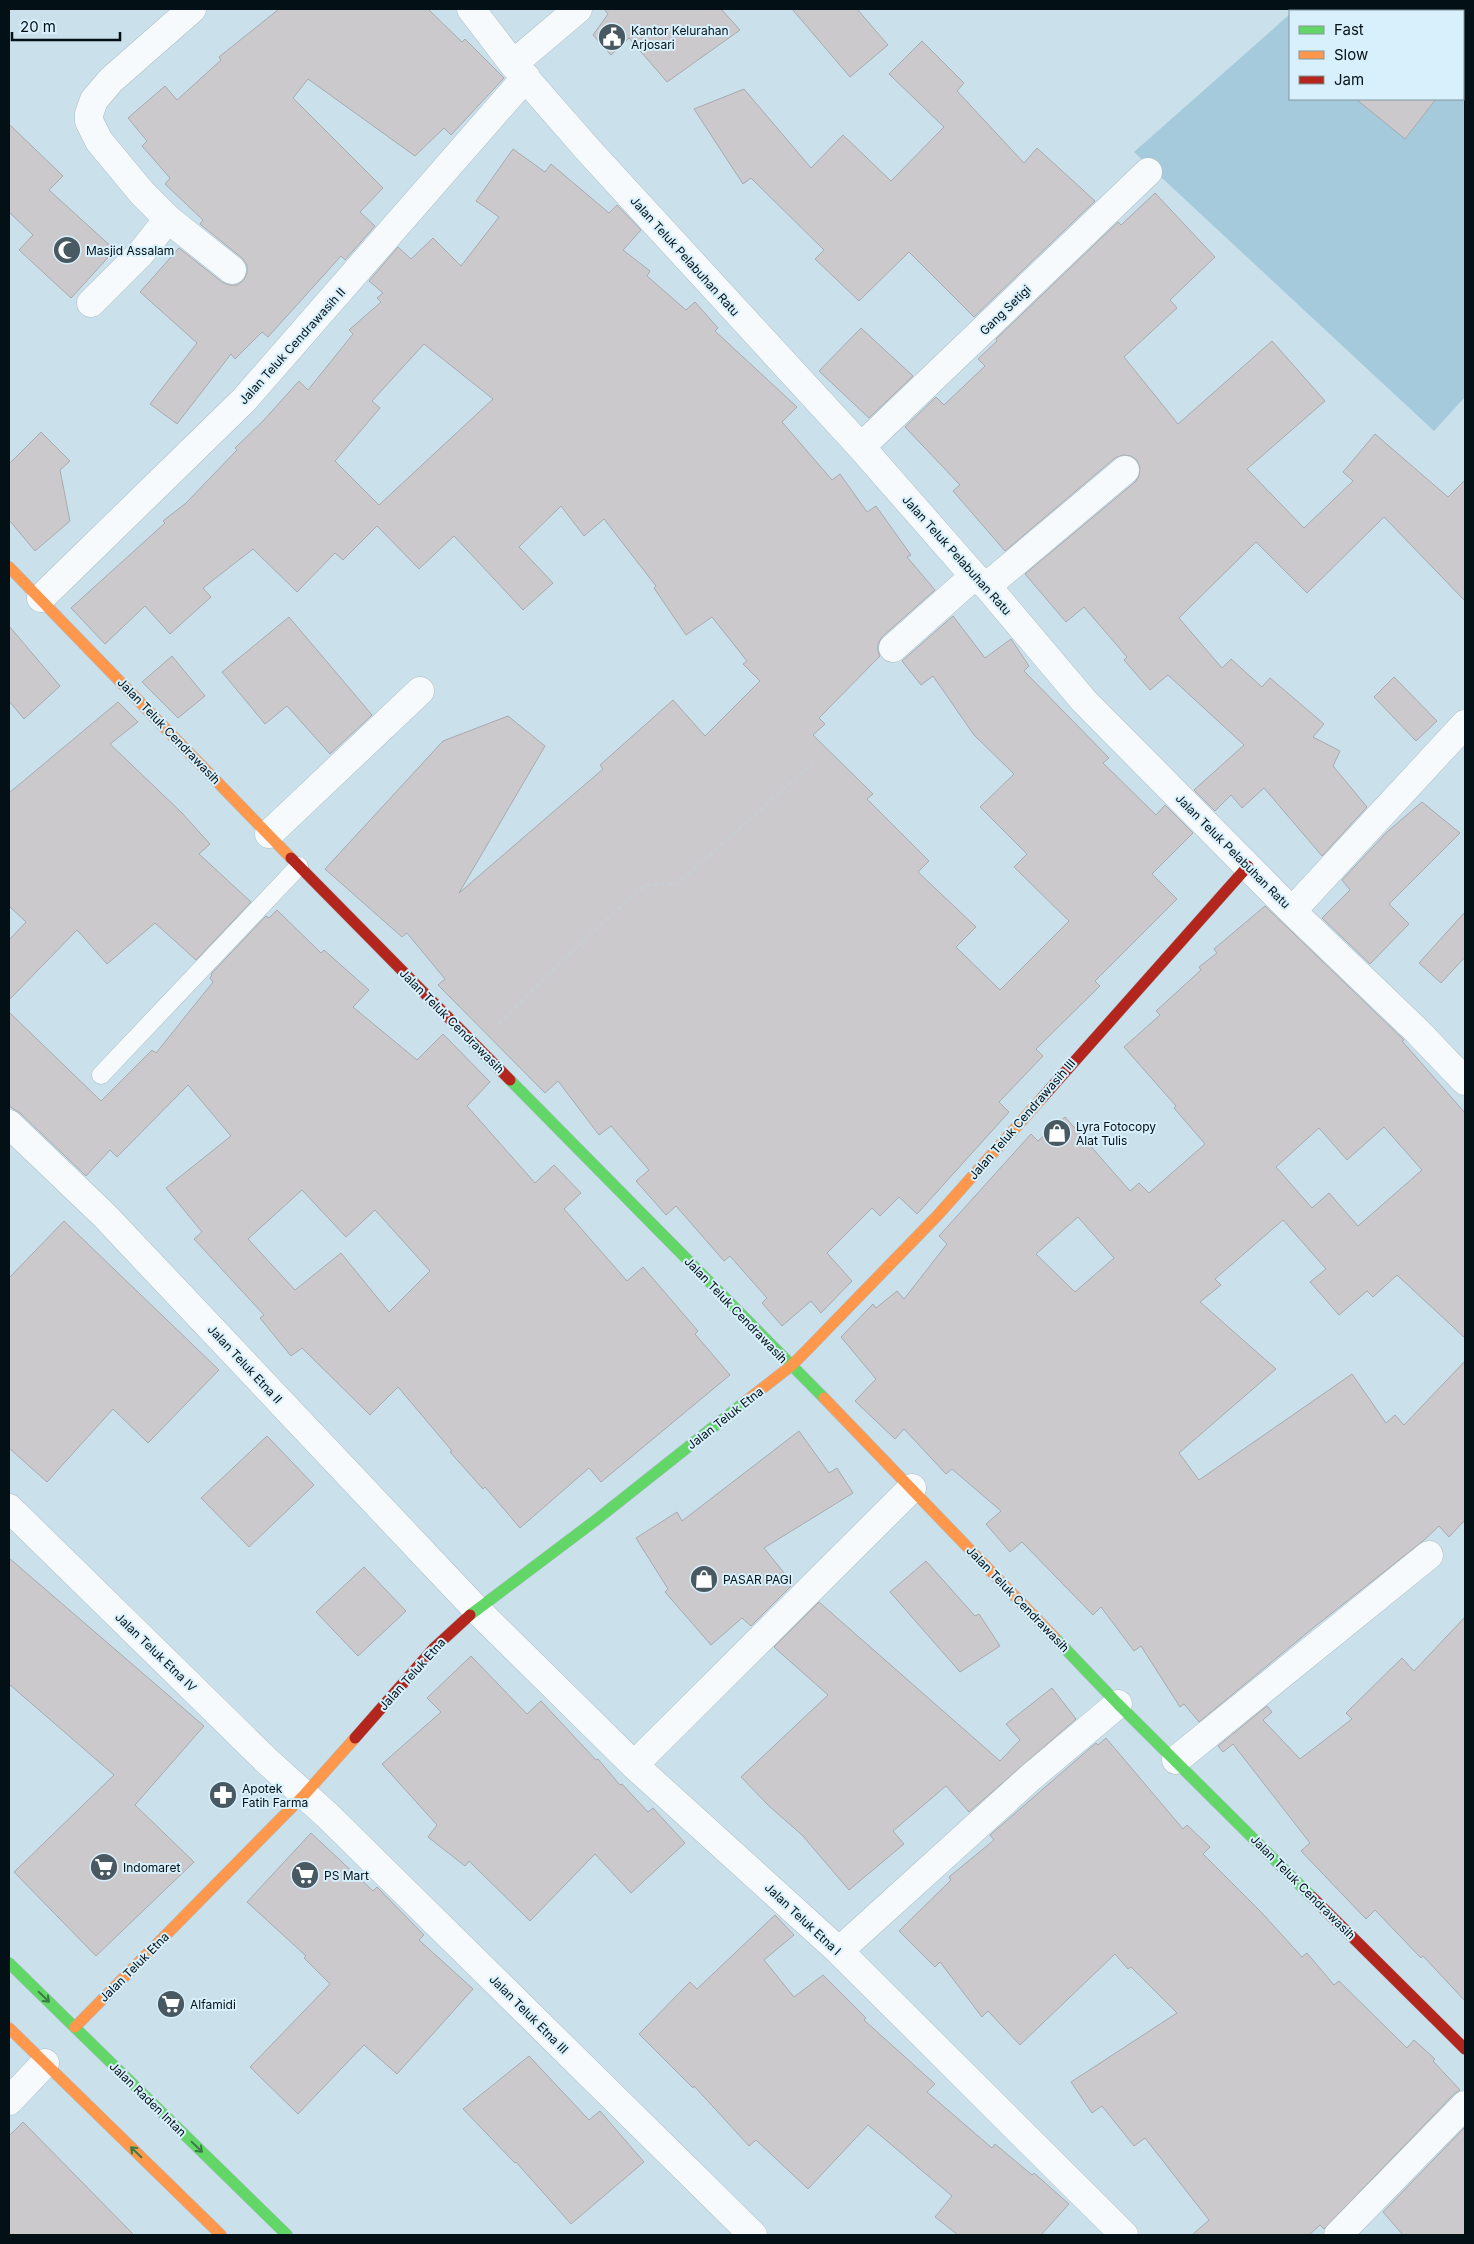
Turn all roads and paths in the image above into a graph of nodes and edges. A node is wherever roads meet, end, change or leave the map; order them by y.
1 (192, 9) edge
2 (471, 9) edge
3 (578, 9) edge
4 (520, 70) junction
5 (1148, 172) dead end
6 (168, 219) junction
7 (232, 270) dead end
8 (91, 303) dead end
9 (861, 447) junction
10 (1125, 470) dead end
11 (9, 567) edge
12 (980, 581) junction
13 (41, 598) junction
14 (893, 648) dead end
15 (420, 691) dead end
16 (1460, 739) edge
17 (812, 764) dead end
18 (269, 834) junction
19 (299, 866) junction
20 (1248, 866) junction
21 (1292, 911) junction
22 (476, 1045) junction
23 (102, 1075) dead end
24 (1465, 1081) edge
25 (9, 1124) edge
26 (791, 1366) junction
27 (912, 1488) junction
28 (9, 1508) edge
29 (1429, 1555) dead end
30 (476, 1609) junction
31 (1118, 1704) junction
32 (1176, 1760) junction
33 (634, 1765) junction
34 (305, 1794) junction
35 (838, 1952) junction
36 (9, 1963) edge
37 (75, 2027) junction
38 (9, 2028) edge
39 (1465, 2049) edge
40 (45, 2063) junction
41 (9, 2101) edge
42 (1465, 2106) edge
43 (221, 2235) edge
44 (287, 2235) edge
45 (753, 2235) edge
46 (1124, 2235) edge
47 (1338, 2235) edge

1 - 6 street
2 - 4 street, Jalan Teluk Pelabuhan Ratu
3 - 4 street, Jalan Teluk Cendrawasih II
4 - 9 street, Jalan Teluk Pelabuhan Ratu
4 - 13 street, Jalan Teluk Cendrawasih II
5 - 9 street, Gang Setigi
6 - 7 street
6 - 8 street
9 - 12 street, Jalan Teluk Pelabuhan Ratu
10 - 12 street
11 - 13 main road, Jalan Teluk Cendrawasih
12 - 14 street
12 - 20 street, Jalan Teluk Pelabuhan Ratu
13 - 18 main road, Jalan Teluk Cendrawasih
15 - 18 street
16 - 21 street
17 - 22 path
18 - 19 main road, Jalan Teluk Cendrawasih
19 - 22 main road, Jalan Teluk Cendrawasih
19 - 23 lane
20 - 21 street, Jalan Teluk Pelabuhan Ratu
20 - 26 main road, Jalan Teluk Cendrawasih III
21 - 24 street, Jalan Teluk Pelabuhan Ratu
22 - 26 main road, Jalan Teluk Cendrawasih
25 - 30 street, Jalan Teluk Etna II
26 - 27 main road, Jalan Teluk Cendrawasih
26 - 30 main road, Jalan Teluk Etna
27 - 31 main road, Jalan Teluk Cendrawasih
27 - 33 street
28 - 34 street, Jalan Teluk Etna IV
29 - 32 street
30 - 33 street, Jalan Teluk Etna I
30 - 34 main road, Jalan Teluk Etna
31 - 32 main road, Jalan Teluk Cendrawasih
31 - 35 street
32 - 39 main road, Jalan Teluk Cendrawasih
33 - 35 street, Jalan Teluk Etna I
34 - 37 main road, Jalan Teluk Etna
34 - 45 street, Jalan Teluk Etna III
35 - 46 street, Jalan Teluk Etna I
36 -> 37 main road, Jalan Raden Intan
37 -> 44 main road, Jalan Raden Intan
38 - 40 main road
40 - 41 street
43 -> 40 main road
42 - 47 street

